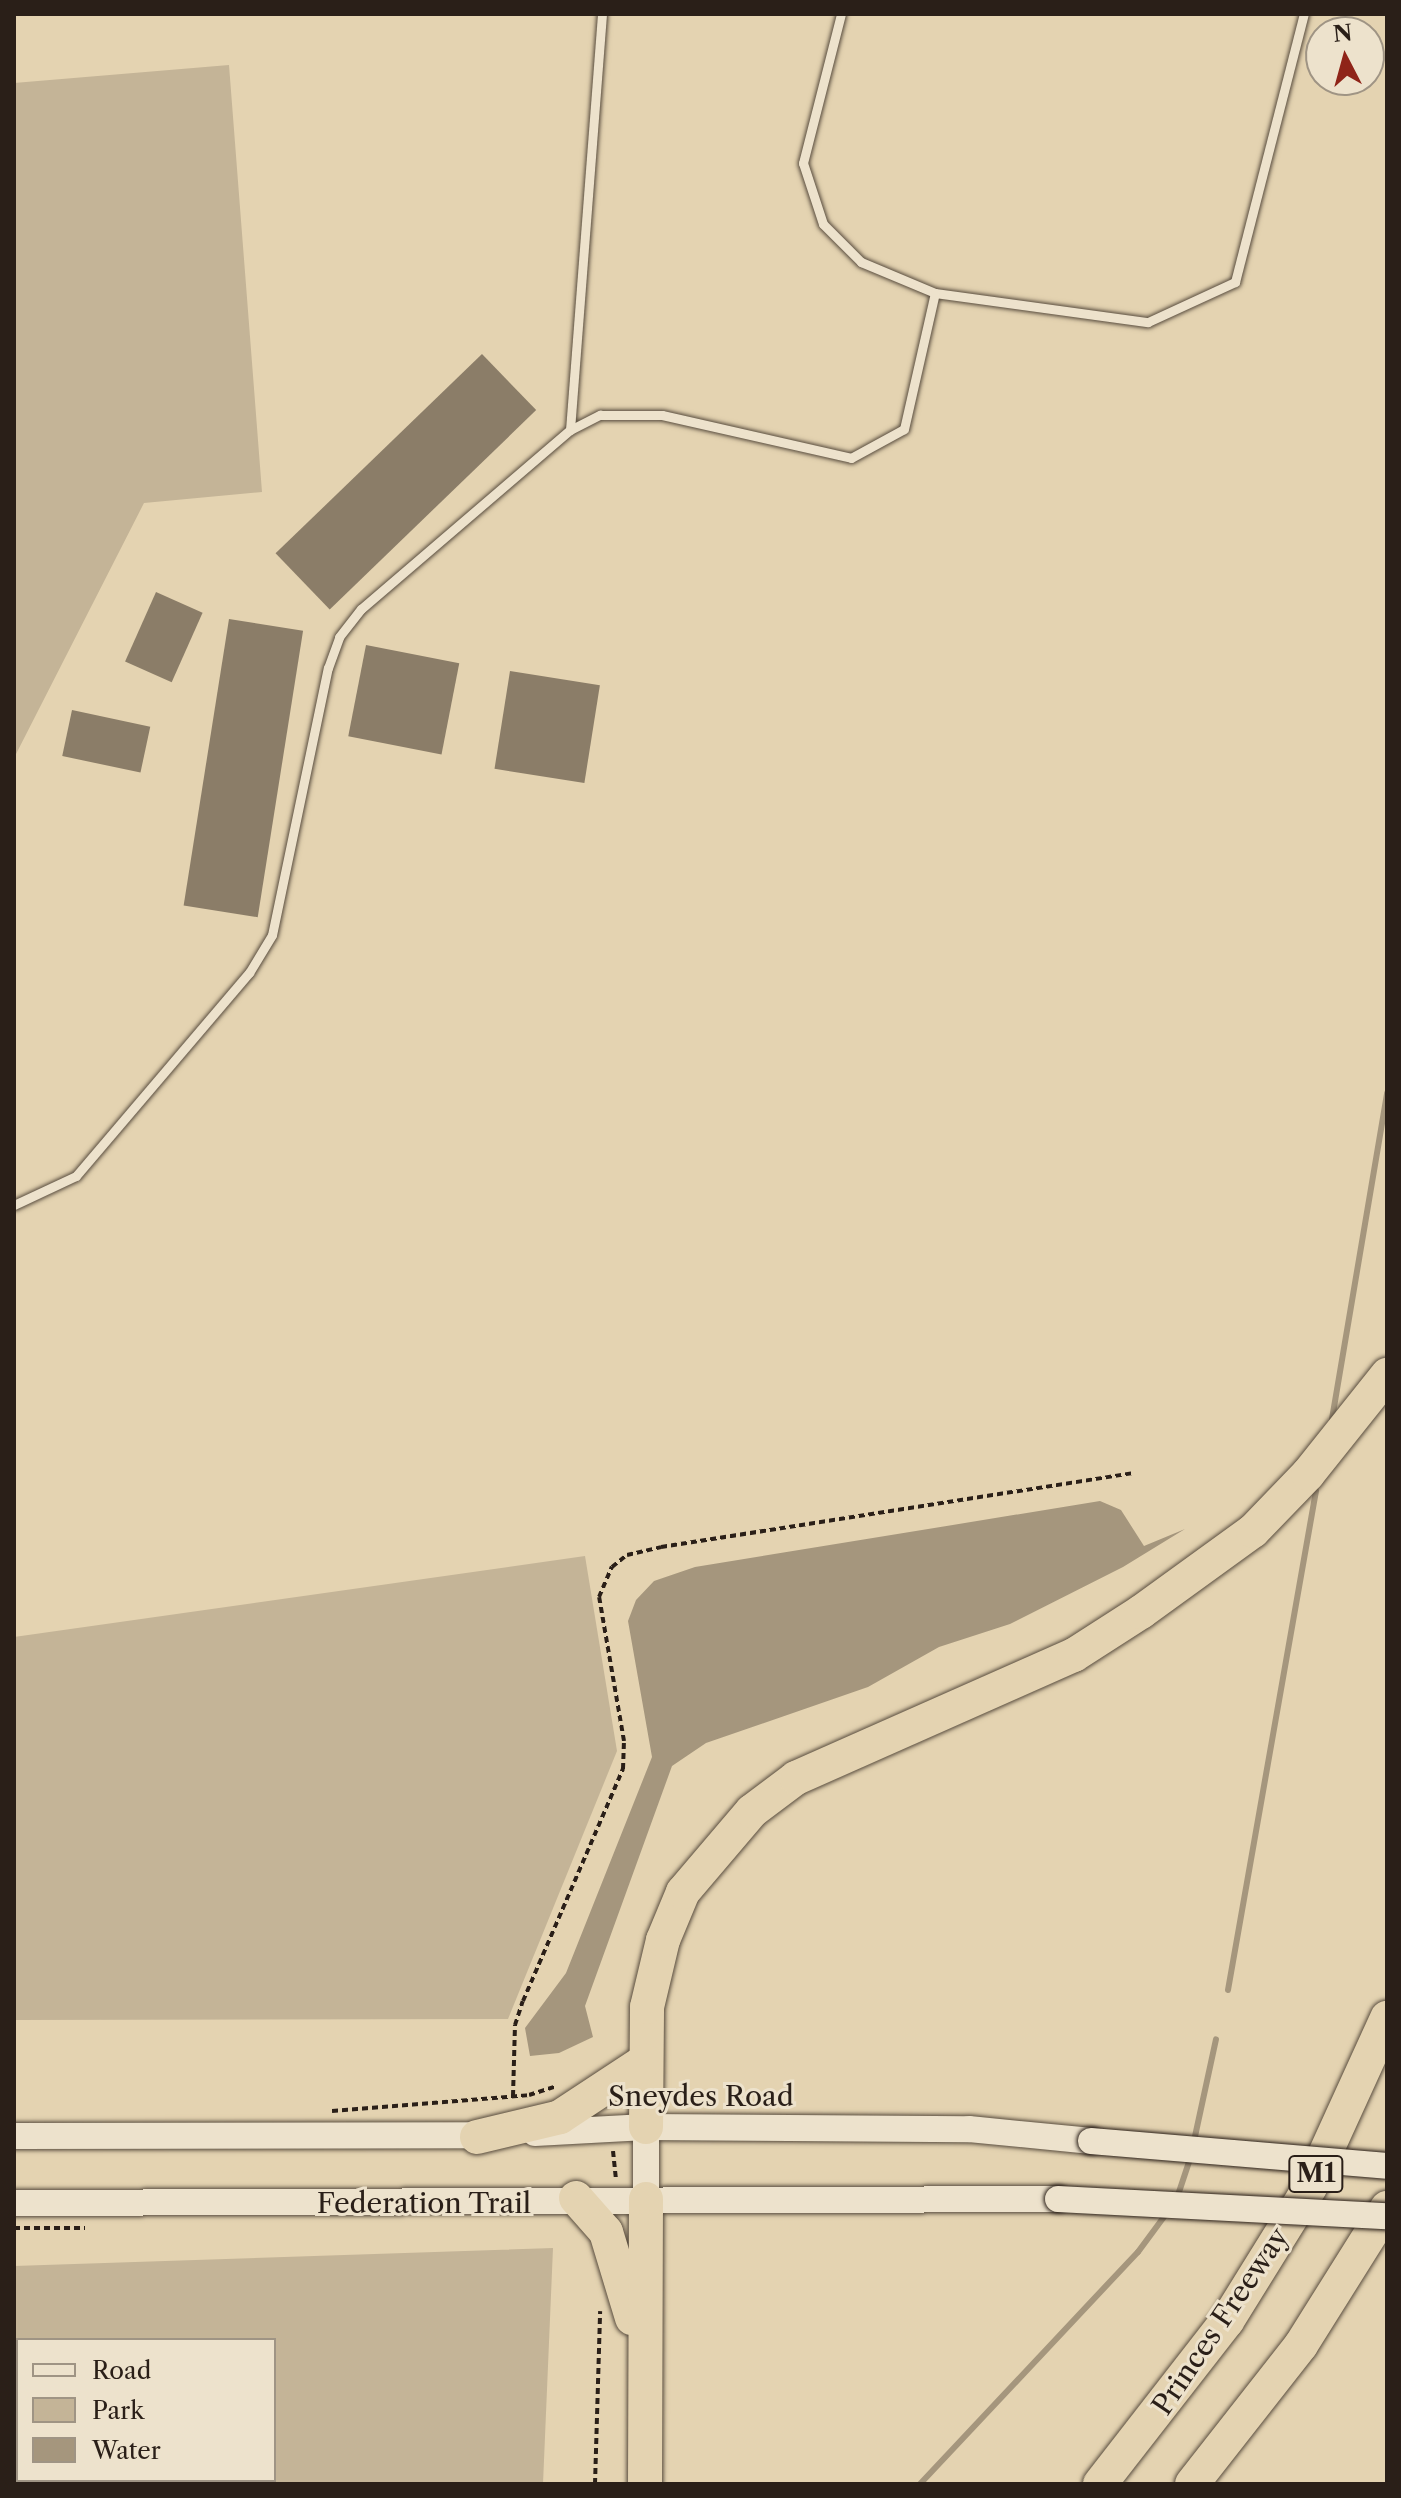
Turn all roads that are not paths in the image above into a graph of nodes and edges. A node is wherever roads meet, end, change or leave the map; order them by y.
1 (602, 14) edge
2 (841, 14) edge
3 (1304, 14) edge
4 (935, 293) junction
5 (570, 430) junction
6 (14, 1205) edge
7 (1387, 1375) edge
8 (1387, 2018) edge
9 (645, 2061) junction
10 (630, 2128) junction
11 (14, 2136) edge
12 (477, 2137) junction
13 (1387, 2166) edge
14 (576, 2198) junction
15 (632, 2198) junction
16 (14, 2203) edge
17 (1387, 2208) edge
18 (1387, 2216) edge
19 (646, 2389) junction
20 (645, 2484) edge
21 (1100, 2484) edge
22 (1192, 2484) edge

1 - 5 lane
2 - 4 lane
3 - 4 lane
4 - 5 lane
5 - 6 lane
7 - 9 highway
8 - 21 highway, Princes Freeway / M1
9 - 10 highway
9 - 12 highway
10 - 12 main road, Sneydes Road
10 - 13 main road, Sneydes Road, bridge
10 - 15 main road
11 - 12 main road, Sneydes Road
14 - 15 main road
14 - 16 main road
14 - 19 highway
15 - 18 main road, bridge
15 - 19 highway
17 - 22 highway
19 - 20 highway

